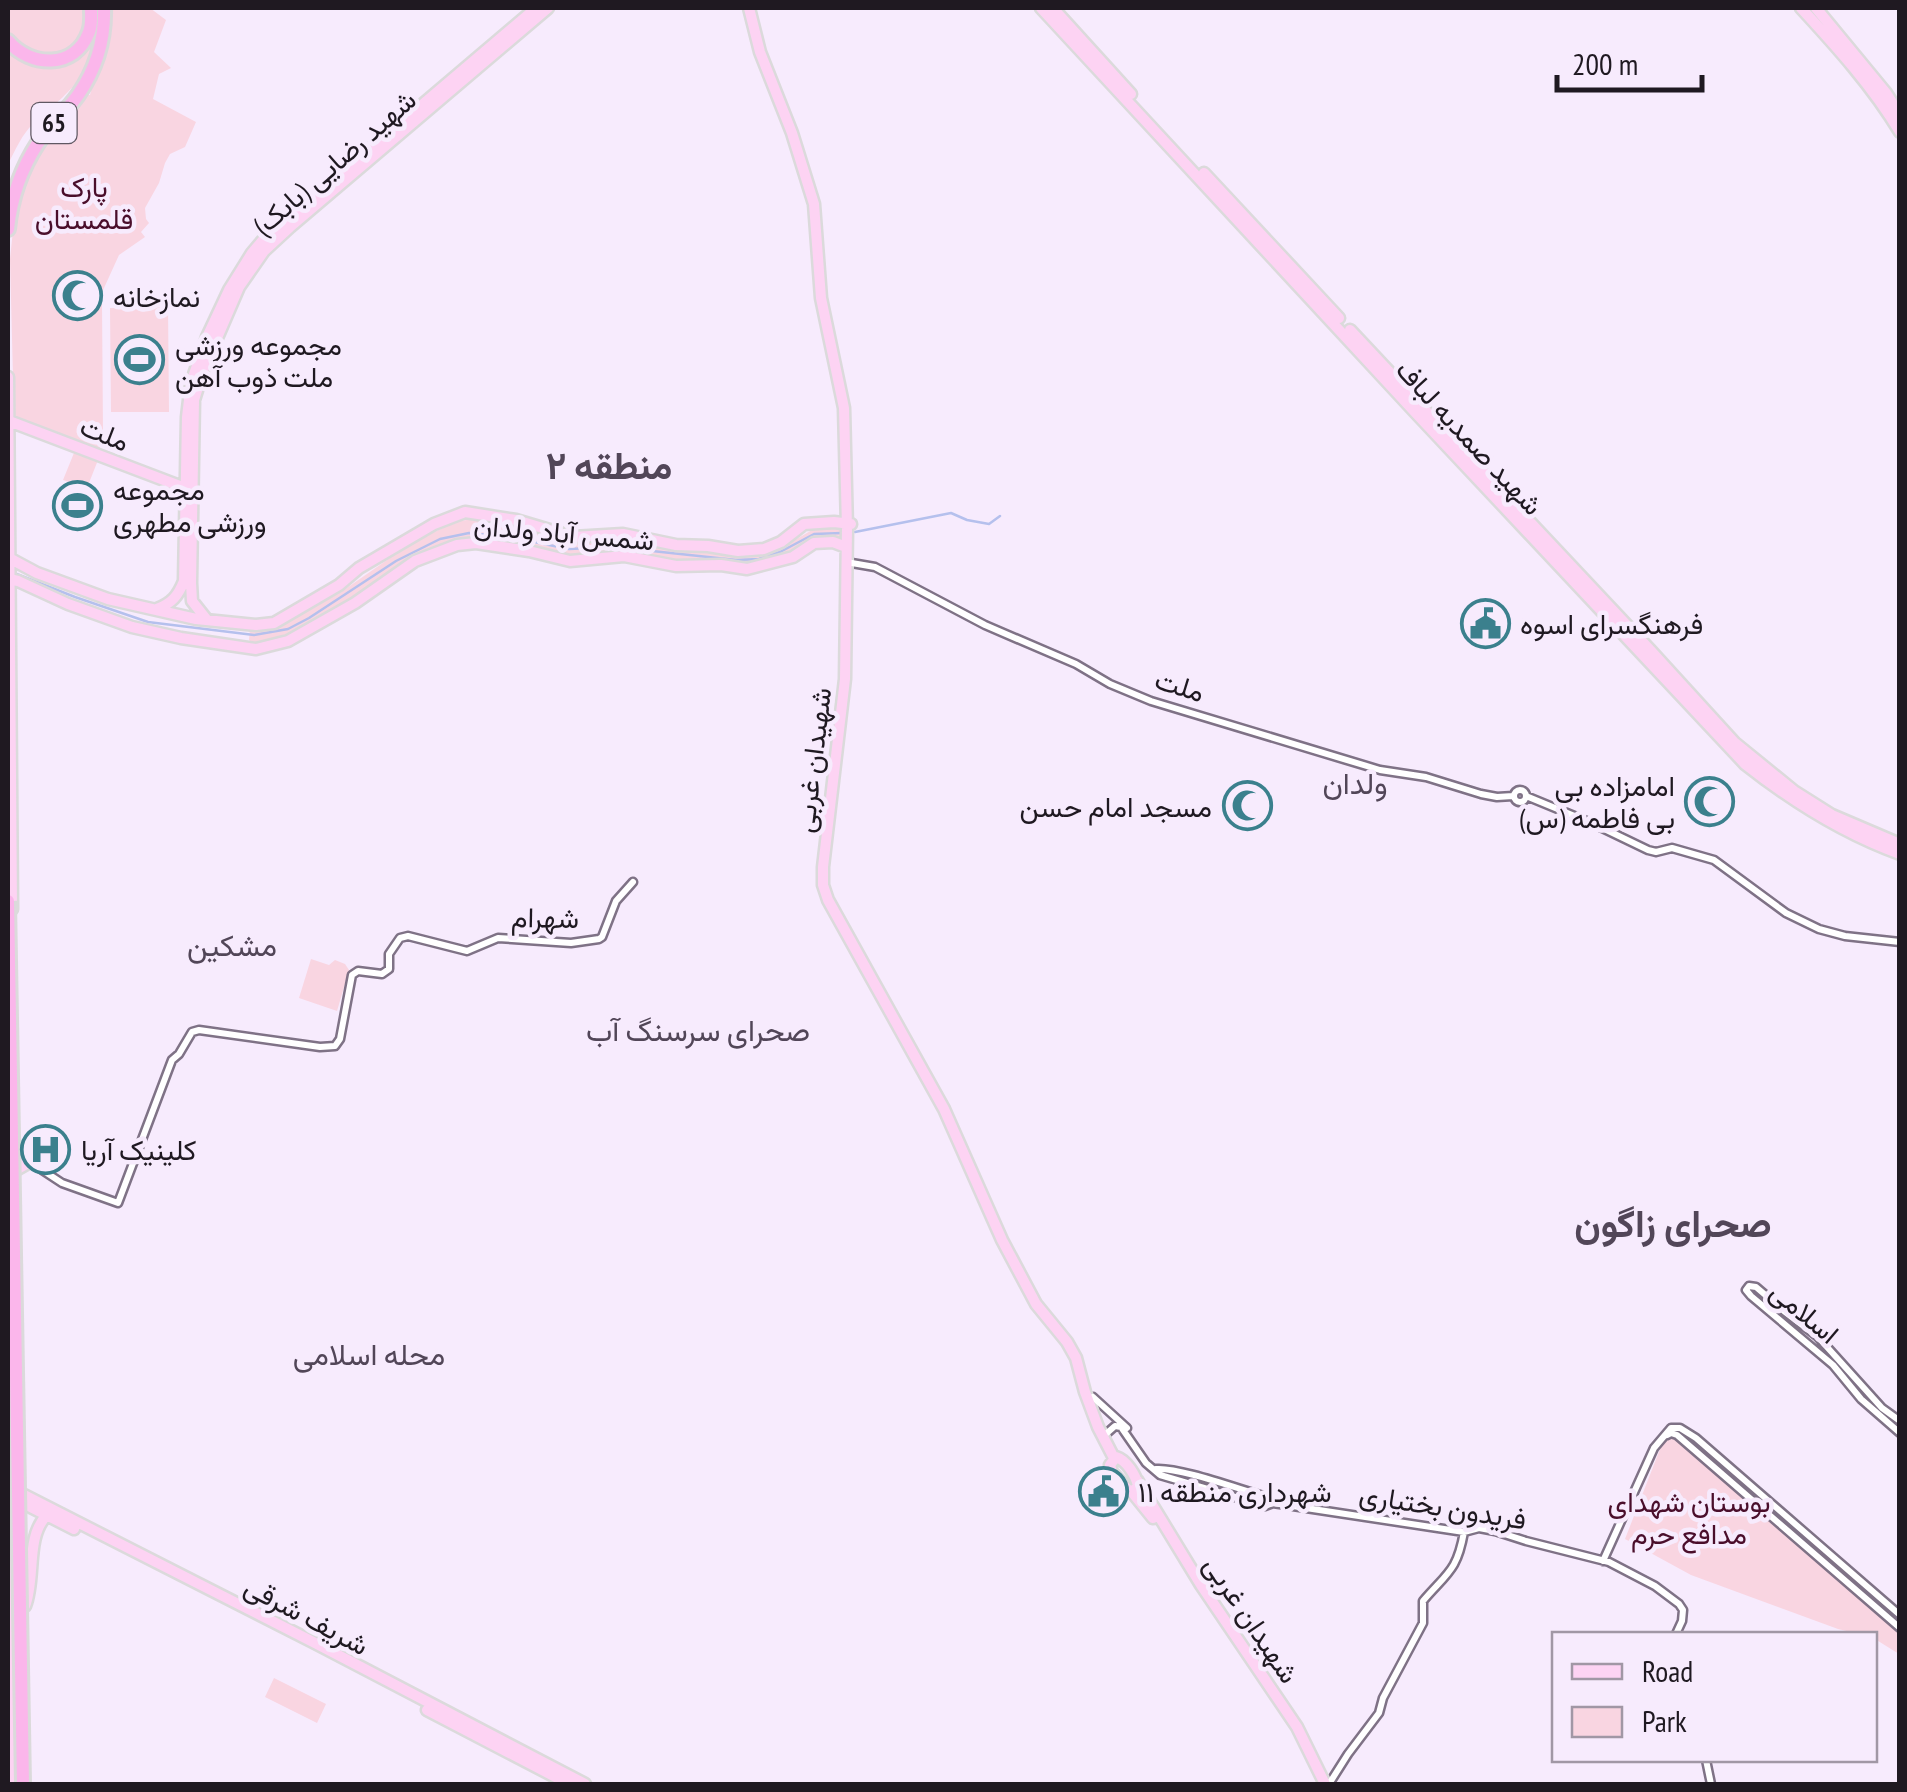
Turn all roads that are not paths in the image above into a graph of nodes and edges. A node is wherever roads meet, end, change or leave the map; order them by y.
1 (90, 8) edge
2 (543, 8) edge
3 (1041, 8) edge
4 (1053, 8) edge
5 (1801, 8) edge
6 (1816, 8) edge
7 (104, 11) edge
8 (753, 11) edge
9 (8, 41) edge
10 (1137, 106) junction
11 (1900, 114) edge
12 (1900, 132) edge
13 (8, 230) edge
14 (207, 350) junction
15 (8, 377) edge
16 (9, 420) edge
17 (185, 488) junction
18 (8, 508) edge
19 (849, 524) junction
20 (846, 547) junction
21 (10, 558) edge
22 (849, 562) junction
23 (37, 574) junction
24 (9, 580) edge
25 (31, 588) junction
26 (175, 598) junction
27 (192, 601) junction
28 (154, 610) junction
29 (208, 620) junction
30 (243, 624) junction
31 (241, 647) junction
32 (1711, 722) junction
33 (8, 733) edge
34 (1900, 844) edge
35 (1900, 854) edge
36 (633, 882) dead end
37 (8, 901) edge
38 (1900, 942) edge
39 (16, 1154) junction
40 (30, 1162) junction
41 (16, 1170) junction
42 (8, 1318) edge
43 (1093, 1397) junction
44 (1900, 1421) edge
45 (1107, 1433) junction
46 (1900, 1433) edge
47 (1661, 1438) junction
48 (1139, 1450) junction
49 (1116, 1458) junction
50 (1137, 1480) junction
51 (1132, 1492) junction
52 (8, 1493) edge
53 (22, 1498) junction
54 (47, 1515) junction
55 (1464, 1532) junction
56 (8, 1547) edge
57 (1603, 1561) junction
58 (157, 1566) junction
59 (8, 1606) edge
60 (25, 1606) junction
61 (1900, 1616) edge
62 (1900, 1628) edge
63 (1677, 1632) edge
64 (548, 1769) junction
65 (13, 1784) edge
66 (26, 1784) edge
67 (569, 1784) edge
68 (585, 1784) edge
69 (1325, 1784) edge

1 - 9 highway
2 - 14 main road, شهید رضایی (بابک)
3 - 10 main road, شهید صمدیه لباف
4 - 10 main road, شهید صمدیه لباف
5 - 12 main road
6 - 11 main road
7 - 13 highway, 65
8 - 19 main road, شهیدان غربی
10 - 32 main road, شهید صمدیه لباف
14 - 17 main road, شهید رضایی (بابک)
14 - 27 main road, شهید رضایی (بابک)
15 - 16 main road
16 - 17 main road, ملت
16 - 18 main road
17 - 26 main road, شهید رضایی (بابک)
18 - 21 main road
19 - 20 main road, شهیدان غربی
19 - 22 main road, شهیدان غربی
19 - 30 main road
20 - 22 main road, شهیدان غربی
20 - 31 main road, شمس آباد ولدان
21 - 23 main road
21 - 24 main road
22 - 38 street, ملت
22 - 43 main road, شهیدان غربی
22 - 49 main road, شهیدان غربی
23 - 25 main road
23 - 28 main road
24 - 25 main road, شمس آباد ولدان
24 - 33 main road
25 - 31 main road, شمس آباد ولدان
26 - 27 main road
26 - 28 main road
27 - 29 main road
28 - 29 main road
29 - 30 main road
30 - 31 main road
32 - 34 main road, شهید صمدیه لباف
32 - 35 main road, شهید صمدیه لباف
33 - 39 main road
36 - 40 street, شهرام
37 - 66 highway, bridge
39 - 40 main road
39 - 41 main road
40 - 41 main road
41 - 53 main road
42 - 65 highway, bridge
43 - 45 main road, شهیدان غربی
43 - 48 street, فریدون بختیاری
44 - 46 street, اسلامی
45 - 48 street
45 - 49 main road, شهیدان غربی
47 - 57 street
47 - 61 street
47 - 62 street
48 - 55 street, فریدون بختیاری
49 - 50 main road, شهیدان غربی
49 - 51 main road, شهیدان غربی
50 - 51 main road
50 - 69 main road, شهیدان غربی
51 - 69 main road, شهیدان غربی
52 - 53 main road, شریف شرقی
53 - 54 main road, شریف شرقی
53 - 58 main road, شریف شرقی
53 - 60 main road
54 - 58 main road, شریف شرقی
54 - 60 main road
55 - 57 street, فریدون بختیاری
55 - 69 street
56 - 59 main road
57 - 63 street, فریدون بختیاری
58 - 64 main road, شریف شرقی
59 - 65 main road
60 - 66 main road
64 - 67 main road, شریف شرقی
64 - 68 main road, شریف شرقی

